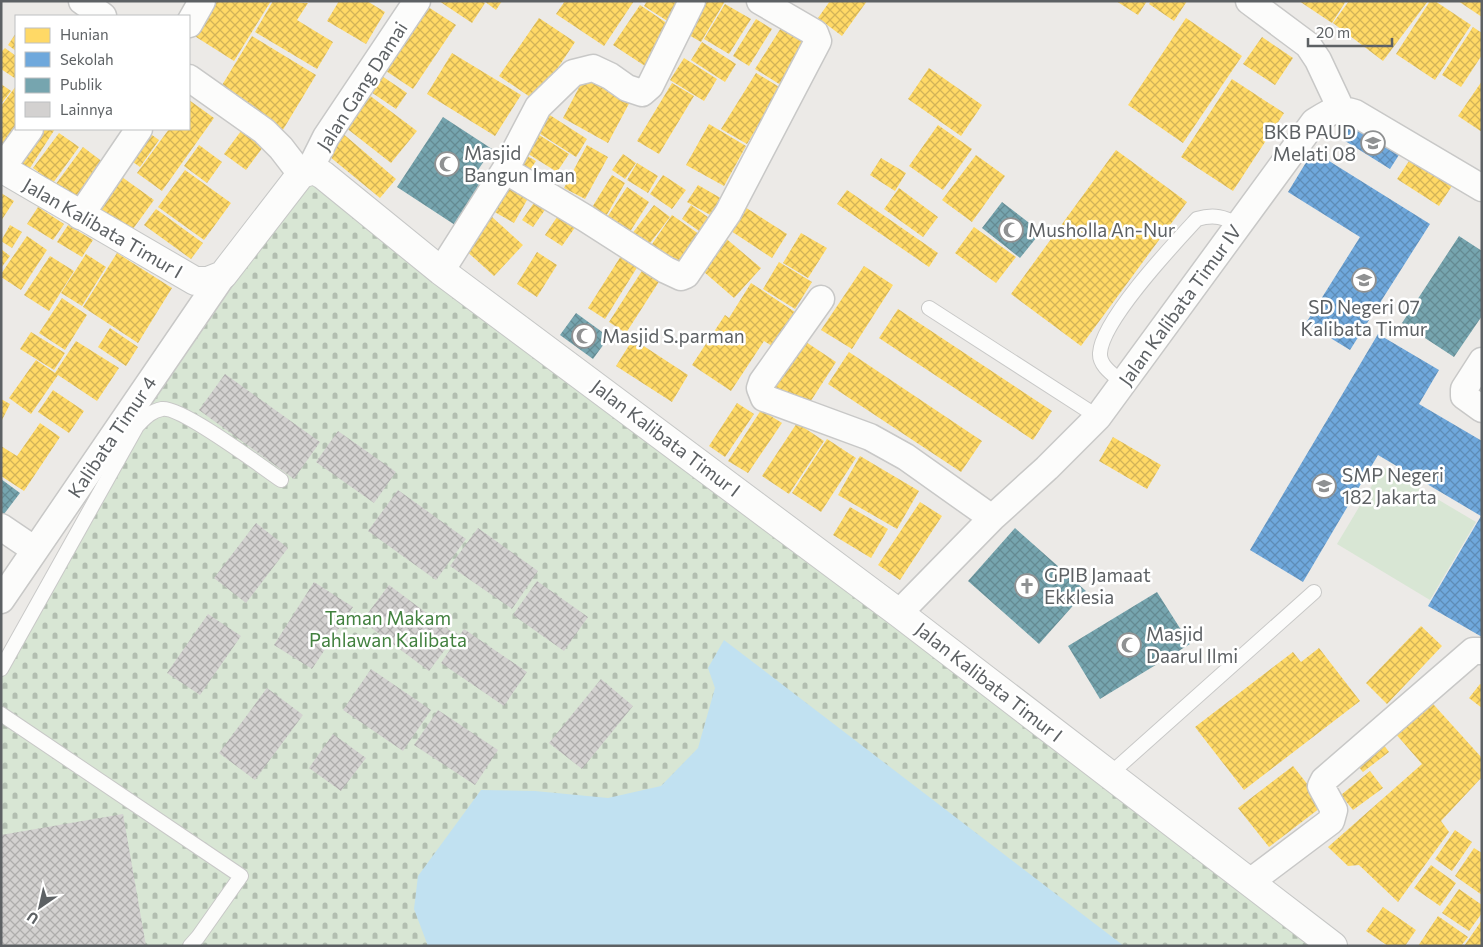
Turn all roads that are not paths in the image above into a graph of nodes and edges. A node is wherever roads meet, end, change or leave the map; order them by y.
1 (82, 1) edge
2 (202, 1) edge
3 (417, 1) edge
4 (692, 1) edge
5 (760, 1) edge
6 (1249, 1) edge
7 (102, 15) edge
8 (190, 22) edge
9 (190, 79) edge
10 (1341, 109) junction
11 (29, 130) edge
12 (138, 130) edge
13 (1, 168) edge
14 (505, 170) junction
15 (305, 173) junction
16 (1482, 188) edge
17 (80, 216) junction
18 (1240, 225) junction
19 (441, 271) junction
20 (223, 275) junction
21 (821, 299) dead end
22 (929, 308) dead end
23 (1482, 360) edge
24 (1123, 383) junction
25 (1482, 409) edge
26 (1098, 417) junction
27 (281, 480) dead end
28 (992, 518) junction
29 (1, 527) edge
30 (35, 550) junction
31 (1314, 592) dead end
32 (1, 600) edge
33 (899, 613) junction
34 (1482, 651) edge
35 (1, 669) edge
36 (1, 714) edge
37 (1110, 775) junction
38 (1250, 882) junction
39 (190, 946) edge
40 (1333, 946) edge

1 - 7 street
2 - 8 street
3 - 15 street, Jalan Gang Damai
4 - 14 street
5 - 14 street
6 - 10 street
9 - 15 street
10 - 16 street
10 - 18 street, Jalan Kalibata Timur IV
11 - 13 street
12 - 17 street
13 - 17 street, Jalan Kalibata Timur I
14 - 19 street
15 - 19 street, Jalan Kalibata Timur I
15 - 20 street
17 - 20 street, Jalan Kalibata Timur I
18 - 24 street, Jalan Kalibata Timur IV
18 - 24 lane
19 - 33 street, Jalan Kalibata Timur I
20 - 30 street, Kalibata Timur 4
21 - 28 street
22 - 26 lane
23 - 25 street
24 - 26 street, Jalan Kalibata Timur IV
26 - 28 street, Jalan Kalibata Timur IV
27 - 35 lane
28 - 33 street, Jalan Kalibata Timur IV
29 - 30 street
30 - 32 street, Kalibata Timur 4
31 - 37 lane
33 - 37 street, Jalan Kalibata Timur I
34 - 38 street
36 - 39 lane
37 - 38 street, Jalan Kalibata Timur I
38 - 40 street, Jalan Kalibata Timur I

